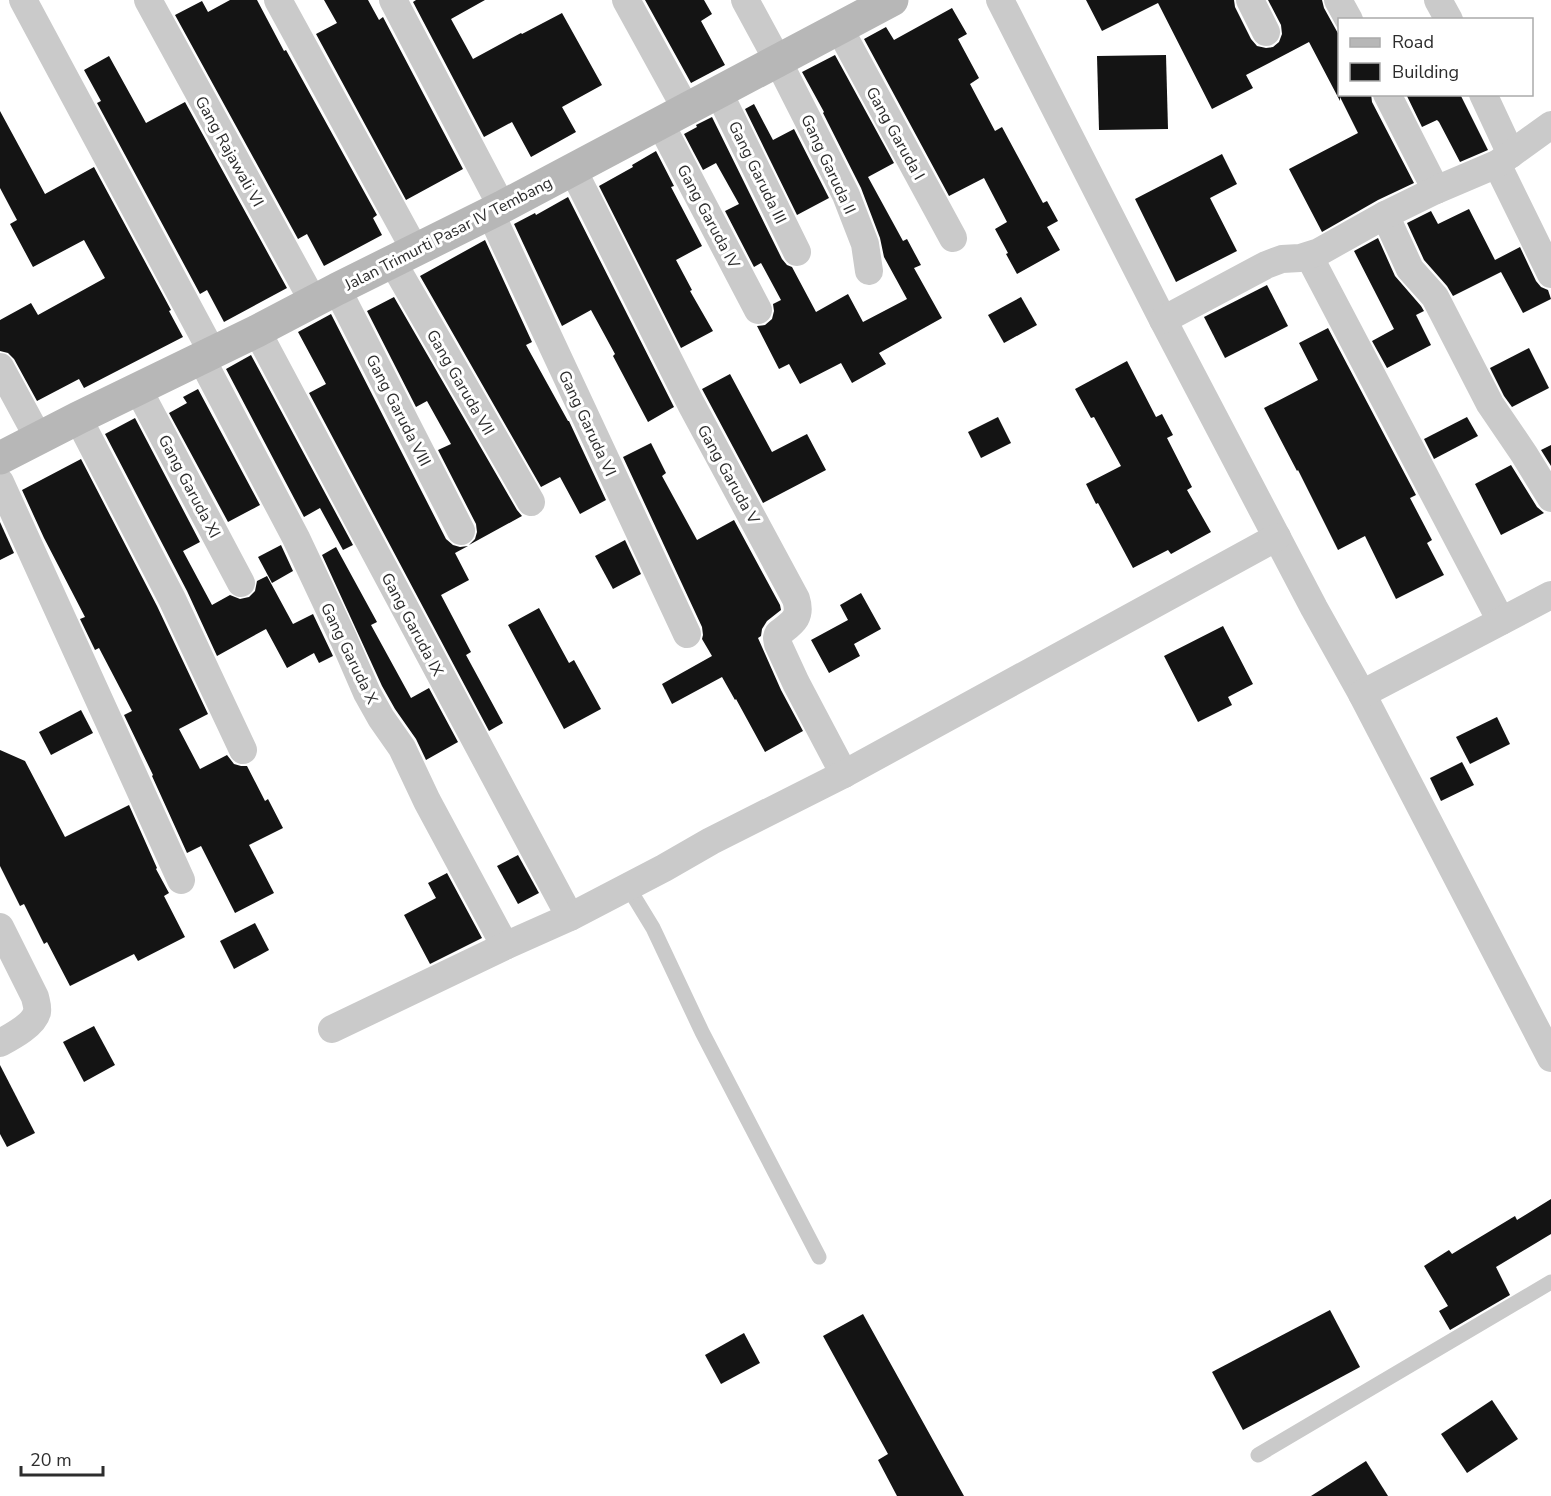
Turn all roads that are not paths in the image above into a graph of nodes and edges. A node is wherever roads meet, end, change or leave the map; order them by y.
1 (23, 0) edge
2 (148, 0) edge
3 (278, 0) edge
4 (393, 0) edge
5 (626, 0) edge
6 (745, 0) edge
7 (892, 0) edge
8 (1000, 0) edge
9 (1250, 0) edge
10 (1338, 0) edge
11 (1438, 0) edge
12 (852, 15) edge
13 (1347, 18) edge
14 (1448, 18) edge
15 (1266, 32) dead end
16 (778, 61) junction
17 (718, 91) junction
18 (1388, 96) edge
19 (1484, 96) edge
20 (673, 116) junction
21 (1551, 125) edge
22 (1504, 159) junction
23 (573, 170) junction
24 (1436, 190) junction
25 (496, 209) junction
26 (1385, 215) junction
27 (953, 238) dead end
28 (797, 252) dead end
29 (403, 255) junction
30 (1309, 256) junction
31 (869, 271) dead end
32 (1551, 274) edge
33 (325, 295) junction
34 (758, 310) dead end
35 (1163, 320) junction
36 (257, 331) junction
37 (206, 355) junction
38 (0, 367) edge
39 (138, 389) junction
40 (78, 418) junction
41 (39, 439) junction
42 (0, 458) edge
43 (0, 482) edge
44 (1551, 498) edge
45 (531, 502) dead end
46 (461, 531) dead end
47 (1276, 537) junction
48 (241, 583) dead end
49 (1551, 595) edge
50 (1501, 621) junction
51 (687, 634) dead end
52 (1362, 694) junction
53 (243, 750) dead end
54 (844, 774) junction
55 (181, 880) dead end
56 (628, 887) junction
57 (570, 917) junction
58 (0, 927) edge
59 (505, 946) junction
60 (332, 1029) dead end
61 (0, 1043) edge
62 (1551, 1058) edge
63 (819, 1257) dead end
64 (1551, 1282) edge
65 (1258, 1455) dead end

1 - 37 street, Gang Garuda X
2 - 33 street, Gang Rajawali VI
3 - 29 street, Gang Garuda VII
4 - 25 street, Gang Garuda VI
5 - 20 street, Gang Garuda IV
6 - 16 street, Gang Garuda II
7 - 12 street, Jalan Trimurti Pasar IV Tembang
8 - 35 street
9 - 15 street
10 - 13 street
11 - 14 street
12 - 16 street, Jalan Trimurti Pasar IV Tembang
12 - 27 street, Gang Garuda I
16 - 17 street, Jalan Trimurti Pasar IV Tembang
16 - 31 street, Gang Garuda II
17 - 20 street, Jalan Trimurti Pasar IV Tembang
17 - 28 street, Gang Garuda III
18 - 24 street
19 - 22 street
20 - 23 street, Jalan Trimurti Pasar IV Tembang
20 - 34 street, Gang Garuda IV
21 - 22 street
22 - 24 street
22 - 32 street
23 - 25 street, Jalan Trimurti Pasar IV Tembang
23 - 54 street, Gang Garuda V
24 - 26 street
25 - 29 street, Jalan Trimurti Pasar IV Tembang
25 - 51 street, Gang Garuda VI
26 - 30 street
26 - 44 street
29 - 33 street, Jalan Trimurti Pasar IV Tembang
29 - 45 street, Gang Garuda VII
30 - 35 street
30 - 50 street
33 - 36 street, Jalan Trimurti Pasar IV Tembang
33 - 46 street, Gang Garuda VIII
35 - 47 street
36 - 37 street, Jalan Trimurti Pasar IV Tembang
36 - 57 street, Gang Garuda IX
37 - 39 street, Jalan Trimurti Pasar IV Tembang
37 - 59 street, Gang Garuda X
38 - 41 street
39 - 40 street, Jalan Trimurti Pasar IV Tembang
39 - 48 street, Gang Garuda XI
40 - 41 street, Jalan Trimurti Pasar IV Tembang
40 - 53 street
41 - 42 street, Jalan Trimurti Pasar IV Tembang
43 - 55 street
47 - 52 street
47 - 54 street
49 - 50 street
50 - 52 street
52 - 62 street
54 - 56 street
56 - 57 street
56 - 63 lane
57 - 59 street
58 - 61 street
59 - 60 street
64 - 65 lane

